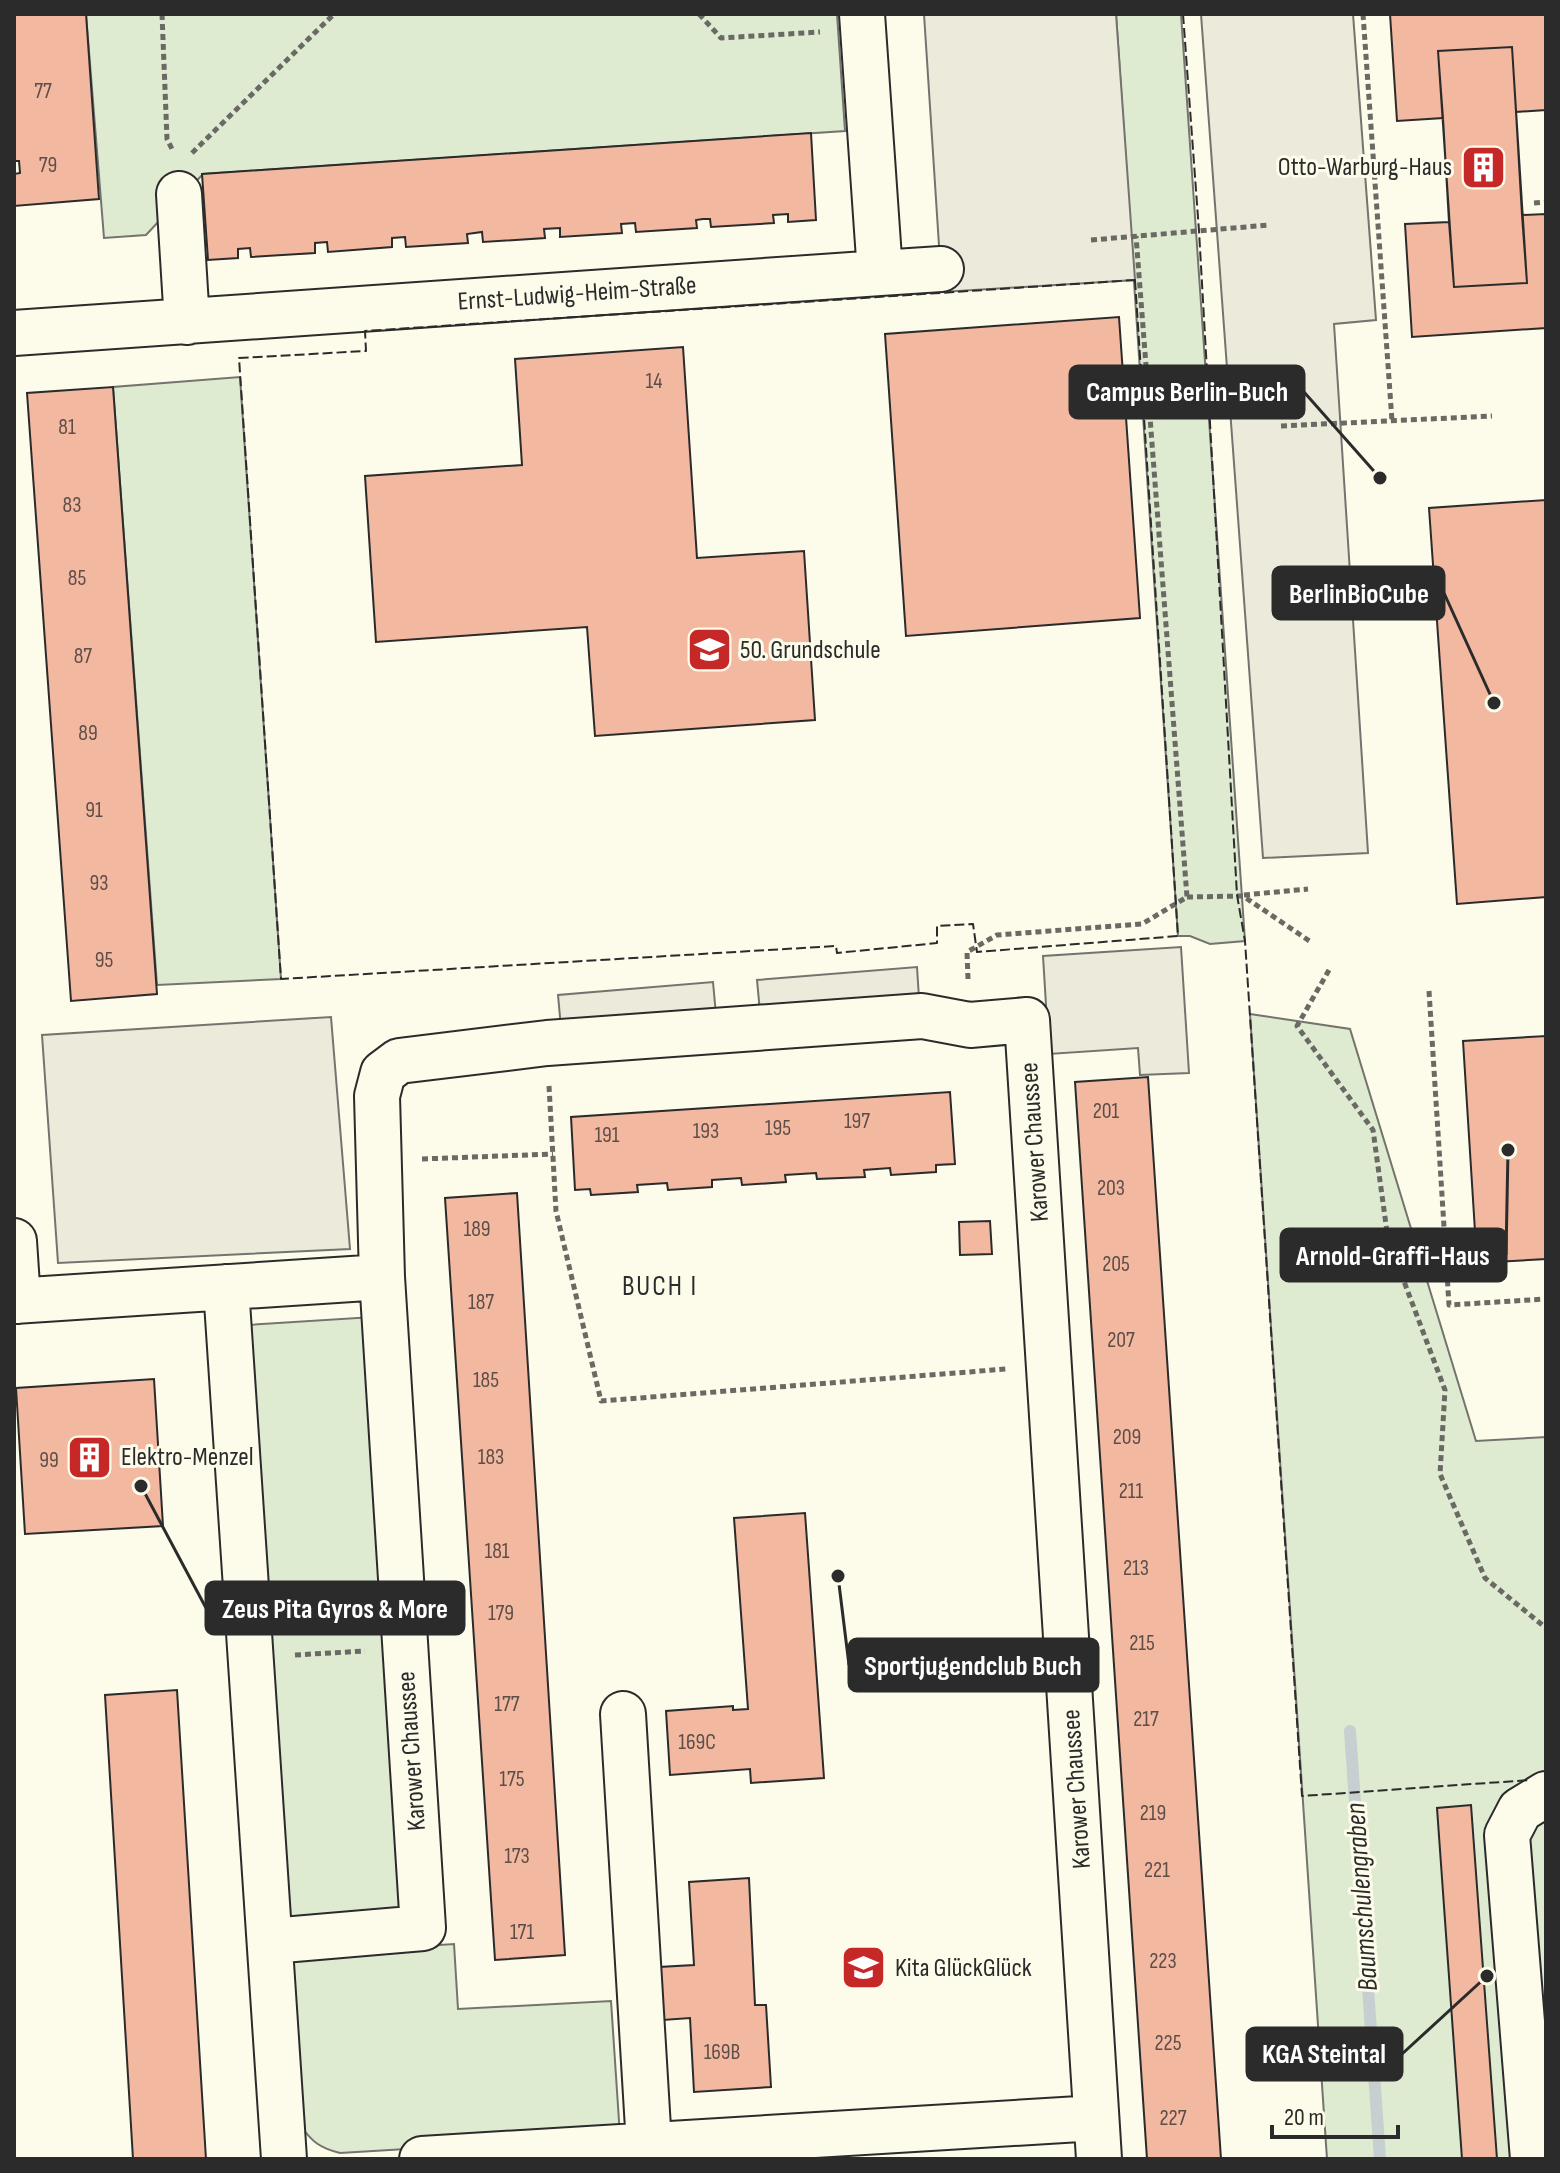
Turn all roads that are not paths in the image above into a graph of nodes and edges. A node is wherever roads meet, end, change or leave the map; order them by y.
1 (846, 23) edge
2 (180, 180) road end
3 (941, 269) dead end
4 (880, 273) junction
5 (187, 322) junction
6 (14, 333) edge
7 (14, 1241) edge
8 (382, 1277) junction
9 (226, 1287) junction
10 (16, 1301) edge
11 (623, 1714) dead end
12 (1546, 1794) edge
13 (271, 1941) junction
14 (1097, 2138) edge
15 (649, 2145) junction
16 (284, 2159) edge
17 (422, 2159) edge
18 (1533, 2159) edge

1 - 4 street
2 - 5 street
3 - 4 street, Ernst-Ludwig-Heim-Straße
4 - 5 street, Ernst-Ludwig-Heim-Straße
5 - 6 street, Ernst-Ludwig-Heim-Straße
7 - 10 street
8 - 9 street
8 - 13 street, Karower Chaussee
8 - 14 street, Karower Chaussee
9 - 10 street
9 - 13 street
11 - 15 street
12 - 18 street
13 - 16 street
14 - 15 street, Karower Chaussee
15 - 17 street, Karower Chaussee

